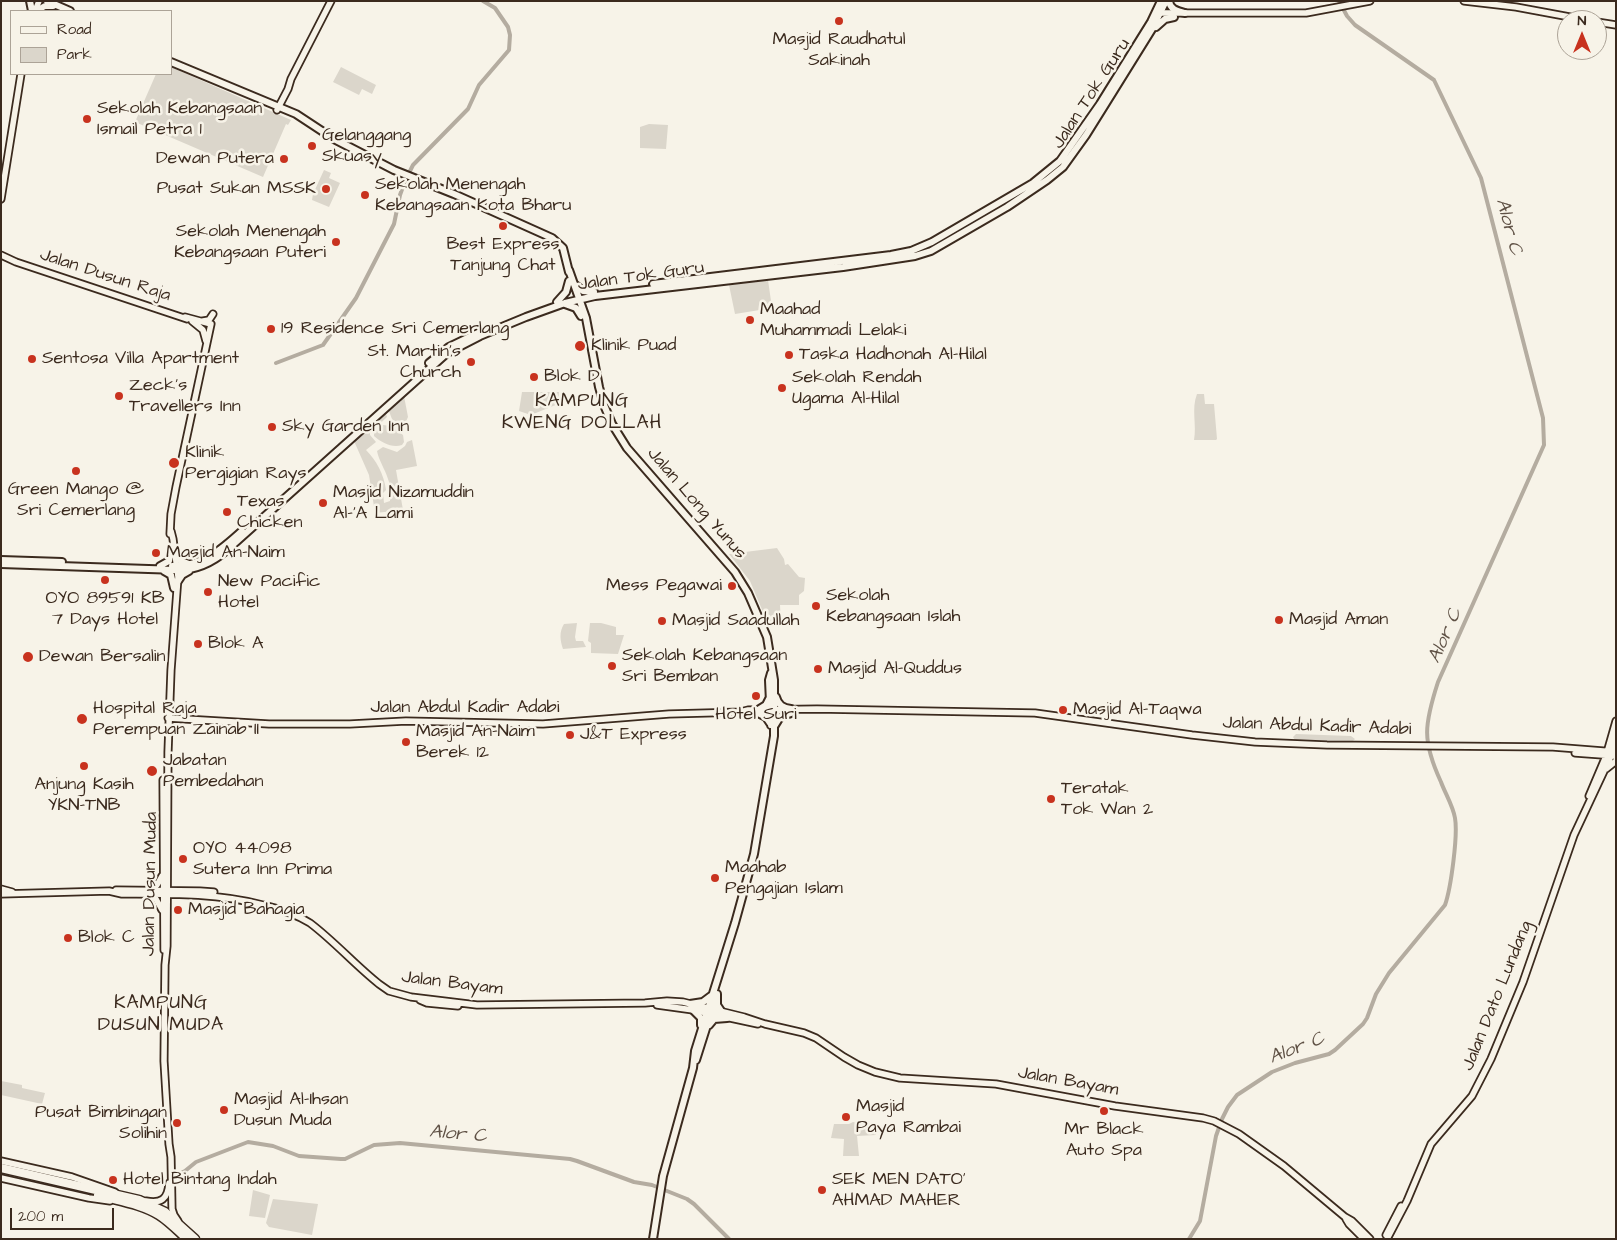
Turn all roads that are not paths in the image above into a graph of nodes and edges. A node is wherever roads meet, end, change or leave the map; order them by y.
1 (47, 1) edge
2 (331, 1) edge
3 (1161, 1) edge
4 (1167, 1) edge
5 (1370, 1) edge
6 (1464, 1) edge
7 (56, 4) edge
8 (36, 10) edge
9 (69, 10) edge
10 (1185, 13) junction
11 (1266, 14) junction
12 (1157, 15) junction
13 (1557, 15) edge
14 (1174, 17) junction
15 (1152, 29) junction
16 (172, 62) edge
17 (21, 75) edge
18 (276, 107) junction
19 (1, 199) edge
20 (985, 215) junction
21 (1, 257) edge
22 (821, 264) junction
23 (834, 268) junction
24 (571, 282) junction
25 (594, 294) junction
26 (576, 298) junction
27 (558, 304) junction
28 (213, 314) dead end
29 (583, 317) junction
30 (195, 321) junction
31 (207, 343) junction
32 (174, 553) junction
33 (1, 560) edge
34 (1, 564) edge
35 (194, 566) junction
36 (158, 568) junction
37 (175, 568) junction
38 (178, 581) junction
39 (174, 588) junction
40 (772, 691) junction
41 (170, 702) junction
42 (758, 711) junction
43 (773, 711) junction
44 (791, 711) junction
45 (168, 720) junction
46 (185, 720) junction
47 (1616, 721) edge
48 (773, 727) junction
49 (169, 735) junction
50 (1613, 738) edge
51 (1588, 752) junction
52 (1611, 754) edge
53 (1616, 761) edge
54 (1600, 773) junction
55 (165, 868) junction
56 (1, 889) edge
57 (141, 890) junction
58 (185, 890) junction
59 (109, 891) junction
60 (165, 892) junction
61 (17, 893) junction
62 (1, 894) edge
63 (146, 894) junction
64 (192, 895) junction
65 (245, 900) junction
66 (165, 914) junction
67 (714, 993) junction
68 (691, 1007) junction
69 (709, 1011) junction
70 (721, 1012) junction
71 (728, 1018) junction
72 (765, 1024) junction
73 (703, 1032) junction
74 (169, 1144) junction
75 (1, 1161) edge
76 (1, 1168) edge
77 (1, 1173) edge
78 (1, 1178) edge
79 (90, 1190) junction
80 (136, 1200) junction
81 (125, 1202) junction
82 (184, 1229) junction
83 (1366, 1238) edge
84 (1385, 1238) edge
85 (187, 1239) edge
86 (195, 1239) edge
87 (654, 1239) edge

1 - 7 main road
2 - 18 main road
3 - 12 main road, Jalan Tok Guru
4 - 10 main road
4 - 12 main road, Jalan Tok Guru
5 - 11 main road
6 - 13 main road
7 - 8 main road
7 - 9 main road
10 - 11 main road
10 - 12 main road
11 - 14 main road
12 - 14 main road
12 - 15 main road, Jalan Tok Guru
12 - 20 main road, Jalan Tok Guru
14 - 15 main road
15 - 20 main road, Jalan Tok Guru
16 - 18 main road, Jalan Long Yunus
17 - 19 main road
18 - 24 main road, Jalan Long Yunus
20 - 22 main road, Jalan Tok Guru
20 - 23 main road, Jalan Tok Guru
21 - 30 main road, Jalan Dusun Raja
22 - 23 main road
22 - 25 main road, Jalan Tok Guru
23 - 25 main road, Jalan Tok Guru
24 - 25 main road
24 - 26 main road, Jalan Long Yunus
24 - 27 main road
25 - 26 main road, Jalan Tok Guru
25 - 29 main road
26 - 27 main road, Jalan Tok Guru
26 - 29 main road, Jalan Long Yunus
27 - 29 main road
27 - 35 main road, Jalan Tok Guru
28 - 30 main road
29 - 40 main road, Jalan Long Yunus
30 - 31 main road
30 - 31 main road, Jalan Dusun Raja
31 - 32 main road
32 - 35 main road
32 - 36 main road
32 - 37 main road
33 - 36 main road, Jalan Tok Guru
34 - 36 main road, Jalan Tok Guru
35 - 37 main road, Jalan Tok Guru
35 - 38 main road
36 - 37 main road, Jalan Tok Guru
36 - 39 main road
37 - 38 main road, Jalan Dusun Muda
37 - 39 main road
38 - 41 main road, Jalan Dusun Muda
39 - 45 main road
40 - 42 main road
40 - 43 main road, Jalan Long Yunus
40 - 44 main road
41 - 45 main road, Jalan Dusun Muda
41 - 46 main road
42 - 43 main road, Jalan Abdul Kadir Adabi
42 - 46 main road, Jalan Abdul Kadir Adabi
42 - 48 main road
43 - 44 main road, Jalan Abdul Kadir Adabi
43 - 48 main road, Jalan Long Yunus
44 - 48 main road
44 - 51 main road, Jalan Abdul Kadir Adabi
45 - 46 main road, Jalan Abdul Kadir Adabi
45 - 49 main road, Jalan Dusun Muda
45 - 55 main road
46 - 49 main road
47 - 50 main road
48 - 67 main road, Jalan Long Yunus
49 - 55 main road, Jalan Dusun Muda
50 - 51 main road
50 - 52 main road
51 - 52 main road, Jalan Abdul Kadir Adabi
51 - 54 main road
52 - 54 main road, Jalan Dato Lundang
53 - 54 main road
54 - 84 main road, Jalan Dato Lundang
55 - 57 main road
55 - 58 main road
55 - 60 main road, Jalan Dusun Muda
56 - 61 main road, Jalan Bayam
57 - 59 main road
57 - 60 main road
58 - 60 main road
58 - 65 main road
59 - 61 main road, Jalan Bayam
59 - 63 main road, Jalan Bayam
60 - 63 main road, Jalan Bayam
60 - 64 main road, Jalan Bayam
60 - 66 main road, Jalan Dusun Muda
61 - 62 main road, Jalan Bayam
63 - 66 main road
64 - 65 main road, Jalan Bayam
64 - 66 main road
65 - 68 main road, Jalan Bayam
66 - 74 main road, Jalan Dusun Muda
67 - 68 main road
67 - 69 main road, Jalan Long Yunus
67 - 70 main road
68 - 69 main road, Jalan Bayam
68 - 73 main road
69 - 70 main road, Jalan Bayam
69 - 71 main road, Jalan Bayam
69 - 73 main road, Jalan Long Yunus
70 - 72 main road, Jalan Bayam
71 - 72 main road, Jalan Bayam
71 - 73 main road
72 - 83 main road, Jalan Bayam
73 - 87 main road, Jalan Long Yunus
74 - 80 main road, Jalan Dusun Muda
74 - 82 main road, Jalan Dusun Muda
75 - 80 main road
76 - 79 highway
77 - 79 highway
78 - 81 main road
79 - 80 highway
79 - 81 highway
80 - 82 highway
81 - 85 highway
82 - 86 highway

